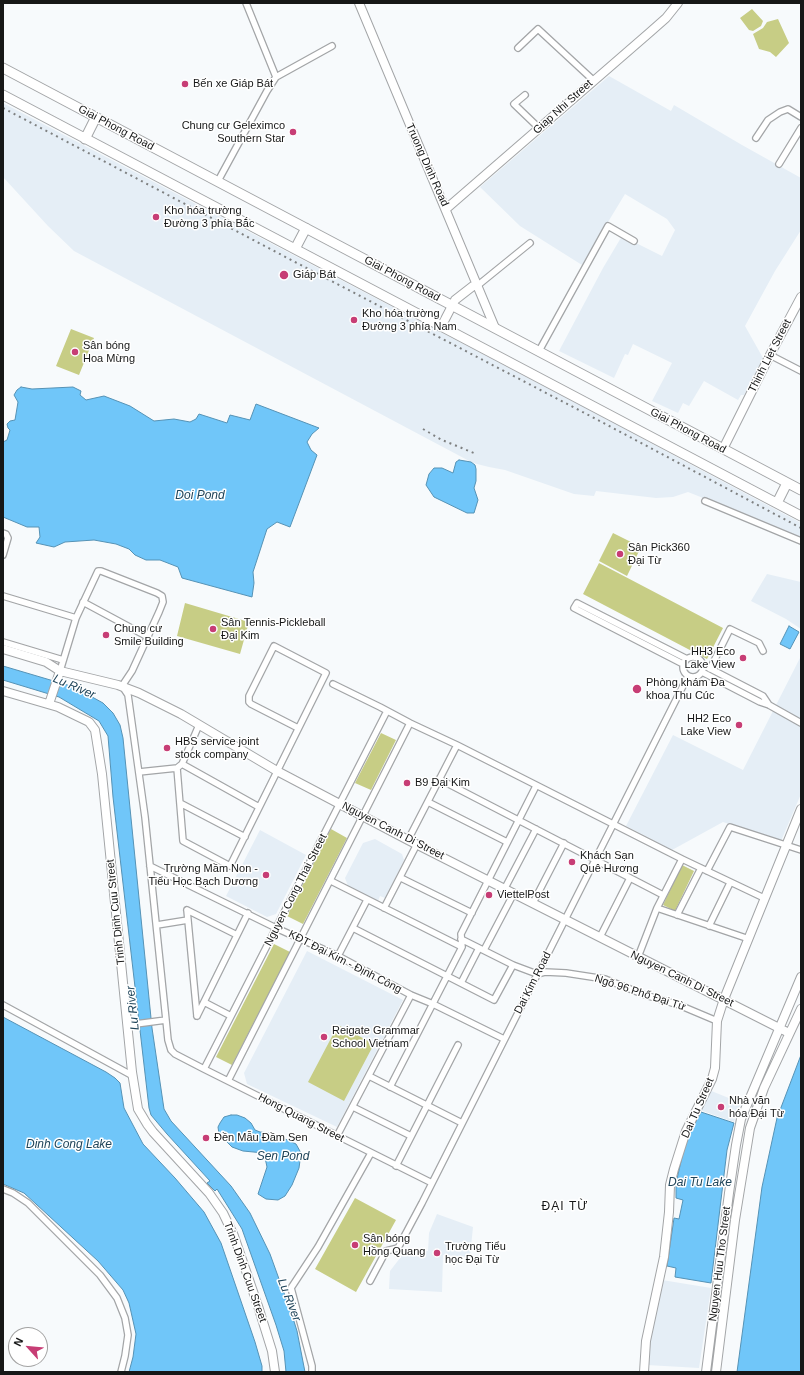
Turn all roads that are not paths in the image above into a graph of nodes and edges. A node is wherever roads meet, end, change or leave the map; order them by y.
1 (246, 3) edge
2 (359, 3) edge
3 (678, 3) edge
4 (332, 46) dead end
5 (518, 48) dead end
6 (3, 68) edge
7 (276, 77) junction
8 (593, 80) junction
9 (3, 95) edge
10 (525, 95) dead end
11 (801, 117) edge
12 (98, 118) junction
13 (539, 128) junction
14 (801, 128) edge
15 (756, 138) dead end
16 (87, 140) junction
17 (779, 164) dead end
18 (218, 181) junction
19 (446, 209) junction
20 (306, 228) junction
21 (634, 241) dead end
22 (530, 243) dead end
23 (295, 249) junction
24 (477, 286) junction
25 (801, 297) edge
26 (453, 305) junction
27 (441, 327) junction
28 (495, 328) junction
29 (539, 351) junction
30 (770, 355) junction
31 (801, 371) edge
32 (723, 449) junction
33 (787, 483) junction
34 (801, 490) edge
35 (705, 501) dead end
36 (776, 503) junction
37 (801, 516) edge
38 (3, 533) edge
39 (801, 541) edge
40 (3, 555) edge
41 (3, 596) edge
42 (83, 602) junction
43 (576, 605) dead end
44 (76, 618) junction
45 (148, 637) junction
46 (3, 642) edge
47 (3, 650) edge
48 (763, 651) dead end
49 (63, 660) junction
50 (685, 661) junction
51 (702, 668) junction
52 (710, 669) junction
53 (59, 674) junction
54 (688, 676) junction
55 (333, 684) dead end
56 (122, 686) junction
57 (3, 691) edge
58 (50, 701) junction
59 (770, 706) junction
60 (387, 711) junction
61 (410, 723) junction
62 (801, 723) edge
63 (199, 725) junction
64 (298, 728) junction
65 (457, 745) junction
66 (182, 764) junction
67 (177, 768) junction
68 (277, 771) junction
69 (139, 772) junction
70 (439, 779) junction
71 (536, 786) junction
72 (428, 802) junction
73 (180, 803) junction
74 (340, 804) junction
75 (259, 807) junction
76 (801, 809) edge
77 (364, 816) junction
78 (518, 820) junction
79 (613, 825) junction
80 (536, 829) junction
81 (245, 836) junction
82 (408, 840) junction
83 (507, 842) junction
84 (564, 843) junction
85 (418, 844) junction
86 (785, 846) junction
87 (801, 850) edge
88 (682, 859) junction
89 (595, 860) junction
90 (150, 866) junction
91 (701, 868) junction
92 (707, 871) junction
93 (400, 878) junction
94 (630, 878) junction
95 (488, 880) junction
96 (331, 881) junction
97 (730, 883) junction
98 (505, 888) junction
99 (514, 893) junction
100 (663, 895) junction
101 (764, 898) junction
102 (367, 900) junction
103 (533, 903) junction
104 (384, 908) junction
105 (657, 908) junction
106 (248, 913) junction
107 (472, 913) junction
108 (677, 915) junction
109 (565, 919) junction
110 (188, 920) junction
111 (157, 925) junction
112 (710, 926) junction
113 (276, 928) junction
114 (353, 928) junction
115 (237, 935) junction
116 (600, 937) junction
117 (461, 939) junction
118 (749, 939) junction
119 (301, 940) junction
120 (462, 947) junction
121 (481, 949) junction
122 (338, 956) junction
123 (638, 957) junction
124 (513, 965) junction
125 (537, 974) junction
126 (448, 976) junction
127 (801, 978) edge
128 (461, 983) junction
129 (411, 995) junction
130 (724, 999) junction
131 (204, 1002) junction
132 (433, 1004) junction
133 (3, 1005) edge
134 (801, 1009) edge
135 (231, 1016) junction
136 (166, 1020) junction
137 (717, 1021) junction
138 (131, 1024) junction
139 (779, 1028) junction
140 (790, 1033) junction
141 (504, 1039) junction
142 (458, 1045) dead end
143 (204, 1069) junction
144 (133, 1076) junction
145 (369, 1076) junction
146 (228, 1081) junction
147 (390, 1087) junction
148 (427, 1105) junction
149 (353, 1107) junction
150 (462, 1123) junction
151 (337, 1136) junction
152 (411, 1136) junction
153 (370, 1153) junction
154 (396, 1166) junction
155 (432, 1183) junction
156 (3, 1189) edge
157 (370, 1281) dead end
158 (121, 1372) edge
159 (275, 1372) edge
160 (312, 1372) edge
161 (644, 1372) edge
162 (706, 1372) edge
163 (716, 1372) edge

1 - 7 street
2 - 19 main road, Truong Dinh Road
3 - 8 main road, Giap Nhi Street
4 - 7 street
5 - 8 street
6 - 12 main road, Giai Phong Road
7 - 18 street
8 - 13 main road, Giap Nhi Street
9 - 16 main road, Giai Phong Road
10 - 13 street
11 - 15 street
12 - 16 main road
12 - 18 main road, Giai Phong Road
13 - 19 main road, Giap Nhi Street
14 - 17 street
16 - 23 main road, Giai Phong Road
18 - 20 main road, Giai Phong Road
19 - 24 main road, Truong Dinh Road
20 - 23 main road
20 - 26 main road, Giai Phong Road
21 - 29 street
22 - 24 street
23 - 27 main road, Giai Phong Road
24 - 26 main road
24 - 28 main road, Truong Dinh Road
25 - 30 main road, Thinh Liet Street
26 - 27 main road
26 - 28 main road, Giai Phong Road
27 - 36 main road, Giai Phong Road
28 - 29 main road, Giai Phong Road
29 - 32 main road, Giai Phong Road
30 - 31 street
30 - 32 main road, Thinh Liet Street
32 - 33 main road, Giai Phong Road
33 - 34 main road, Giai Phong Road
33 - 36 main road
35 - 39 street
36 - 37 main road, Giai Phong Road
38 - 40 street
41 - 44 street
42 - 44 street
42 - 45 street
42 - 45 street
43 - 50 street
44 - 49 street
45 - 56 street
46 - 49 street
47 - 53 main road, Nguyen Canh Di Street
48 - 52 street
49 - 53 street
50 - 51 street
50 - 54 street
51 - 52 street
51 - 54 street
51 - 59 street
52 - 59 street
53 - 56 main road, Nguyen Canh Di Street
53 - 58 main road
54 - 79 street, Dai Kim Road
55 - 60 street
56 - 63 main road, Nguyen Canh Di Street
56 - 69 street
57 - 58 main road, Trinh Dinh Cuu Street
58 - 138 main road, Trinh Dinh Cuu Street
59 - 62 street
60 - 61 street
60 - 74 street, Nguyen Cong Thai Street
61 - 65 street
61 - 77 street
63 - 66 street
63 - 68 main road, Nguyen Canh Di Street
64 - 64 street
64 - 68 street
65 - 70 street
65 - 71 street
66 - 67 street
66 - 75 street
67 - 69 street
67 - 73 street
68 - 74 main road, Nguyen Canh Di Street
68 - 75 street
69 - 90 street
70 - 72 street
70 - 78 street
71 - 78 street
71 - 79 street
72 - 82 street
72 - 83 street
73 - 81 street
73 - 81 street
74 - 77 main road, Nguyen Canh Di Street
74 - 113 street, Nguyen Cong Thai Street
75 - 81 street
76 - 86 main road, Dai Tu Street
77 - 82 main road, Nguyen Canh Di Street
77 - 96 street
78 - 80 street
78 - 83 street
79 - 88 street
79 - 89 street, Dai Kim Road
80 - 84 street
80 - 98 street
82 - 85 main road, Nguyen Canh Di Street
83 - 95 street
84 - 89 street
84 - 103 street
85 - 93 street
85 - 95 main road, Nguyen Canh Di Street
86 - 87 street
86 - 92 street
86 - 101 main road, Dai Tu Street
88 - 91 street
88 - 100 street
89 - 94 street
89 - 109 street, Dai Kim Road
90 - 106 street, KĐT Đại Kim - Định Công
90 - 111 street
91 - 92 street
91 - 108 street
92 - 97 street
93 - 104 street
93 - 107 street
94 - 100 street
94 - 116 street
95 - 98 main road, Nguyen Canh Di Street
95 - 107 street
96 - 102 street
96 - 119 street
97 - 101 street
97 - 112 street
98 - 99 main road, Nguyen Canh Di Street
99 - 103 main road, Nguyen Canh Di Street
99 - 121 street
100 - 105 street
101 - 118 main road, Dai Tu Street
102 - 104 street
102 - 114 street
103 - 109 main road, Nguyen Canh Di Street
104 - 120 street
105 - 108 street
105 - 123 street
106 - 113 street, KĐT Đại Kim - Định Công
106 - 115 street
107 - 117 street
108 - 112 street
109 - 116 main road, Nguyen Canh Di Street
109 - 125 street, Dai Kim Road
110 - 111 street
110 - 115 street
110 - 131 street
111 - 136 street
112 - 118 street
113 - 119 street, KĐT Đại Kim - Định Công
113 - 135 street, Nguyen Cong Thai Street
114 - 122 street
114 - 126 street
115 - 131 street
116 - 123 main road, Nguyen Canh Di Street
117 - 120 street
117 - 121 street
118 - 130 main road, Dai Tu Street
119 - 122 street, KĐT Đại Kim - Định Công
119 - 146 street
120 - 126 street
121 - 124 street
121 - 128 street
122 - 129 street, KĐT Đại Kim - Định Công
123 - 130 main road, Nguyen Canh Di Street
124 - 125 street
124 - 128 street
125 - 137 street, Ngõ 96 Phố Đại Từ
125 - 141 street, Dai Kim Road
126 - 128 street
126 - 132 street
127 - 139 main road, Nguyen Huu Tho Street
129 - 132 street, KĐT Đại Kim - Định Công
129 - 145 street, KĐT Đại Kim - Định Công
130 - 137 main road, Dai Tu Street
130 - 139 main road, Nguyen Canh Di Street
131 - 135 street
132 - 141 street, KĐT Đại Kim - Định Công
132 - 147 street
133 - 144 street
134 - 140 main road, Nguyen Huu Tho Street
135 - 143 street, Nguyen Cong Thai Street
136 - 138 street
136 - 143 street, Hong Quang Street
137 - 161 main road, Dai Tu Street
138 - 144 main road, Trinh Dinh Cuu Street
139 - 140 main road, Nguyen Canh Di Street
139 - 162 main road, Nguyen Huu Tho Street
140 - 163 main road, Nguyen Huu Tho Street
141 - 150 street, Dai Kim Road
142 - 148 street
143 - 146 street, Hong Quang Street
144 - 159 main road, Trinh Dinh Cuu Street
145 - 147 street
145 - 149 street, KĐT Đại Kim - Định Công
146 - 151 street, Hong Quang Street
147 - 148 street
148 - 150 street
148 - 152 street
149 - 151 street, KĐT Đại Kim - Định Công
149 - 152 street
150 - 155 street, Dai Kim Road
151 - 153 street, Hong Quang Street
152 - 154 street
153 - 154 street, Hong Quang Street
153 - 160 street
154 - 155 street, Hong Quang Street
155 - 157 street, Dai Kim Road
156 - 158 street

